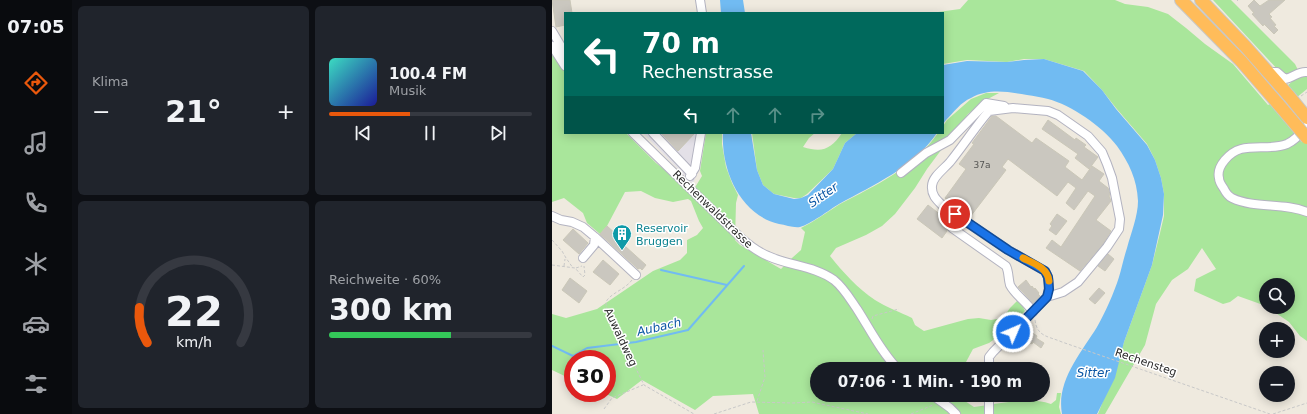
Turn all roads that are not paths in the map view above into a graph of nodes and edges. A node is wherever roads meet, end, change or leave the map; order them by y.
1 (700, 0) edge
2 (1182, 0) edge
3 (1201, 0) edge
4 (702, 12) edge
5 (552, 31) edge
6 (560, 49) edge
7 (564, 63) edge
8 (1268, 72) junction
9 (1307, 72) edge
10 (1013, 108) junction
11 (1307, 118) edge
12 (1307, 126) edge
13 (634, 134) edge
14 (654, 134) edge
15 (701, 134) edge
16 (1307, 138) edge
17 (901, 173) dead end
18 (692, 174) junction
19 (685, 182) junction
20 (1307, 212) edge
21 (552, 216) edge
22 (952, 228) dead end
23 (596, 241) junction
24 (583, 258) dead end
25 (636, 275) road end
26 (1047, 297) junction
27 (1033, 312) junction
28 (892, 362) edge
29 (989, 362) edge
30 (942, 402) edge
31 (989, 402) edge
32 (956, 414) edge
33 (989, 414) edge

1 - 4 street
2 - 16 highway, bridge
3 - 8 highway
5 - 6 street
6 - 7 street
8 - 9 street
8 - 11 highway, bridge
10 - 17 street
10 - 26 street
10 - 26 street
12 - 20 street
13 - 19 street, Rechenwaldstrasse
14 - 18 street
15 - 18 street
18 - 19 street
19 - 28 street, Rechenwaldstrasse
21 - 23 street
22 - 27 street
23 - 24 street
23 - 25 street
26 - 27 street
27 - 29 street
30 - 32 street
31 - 33 street

